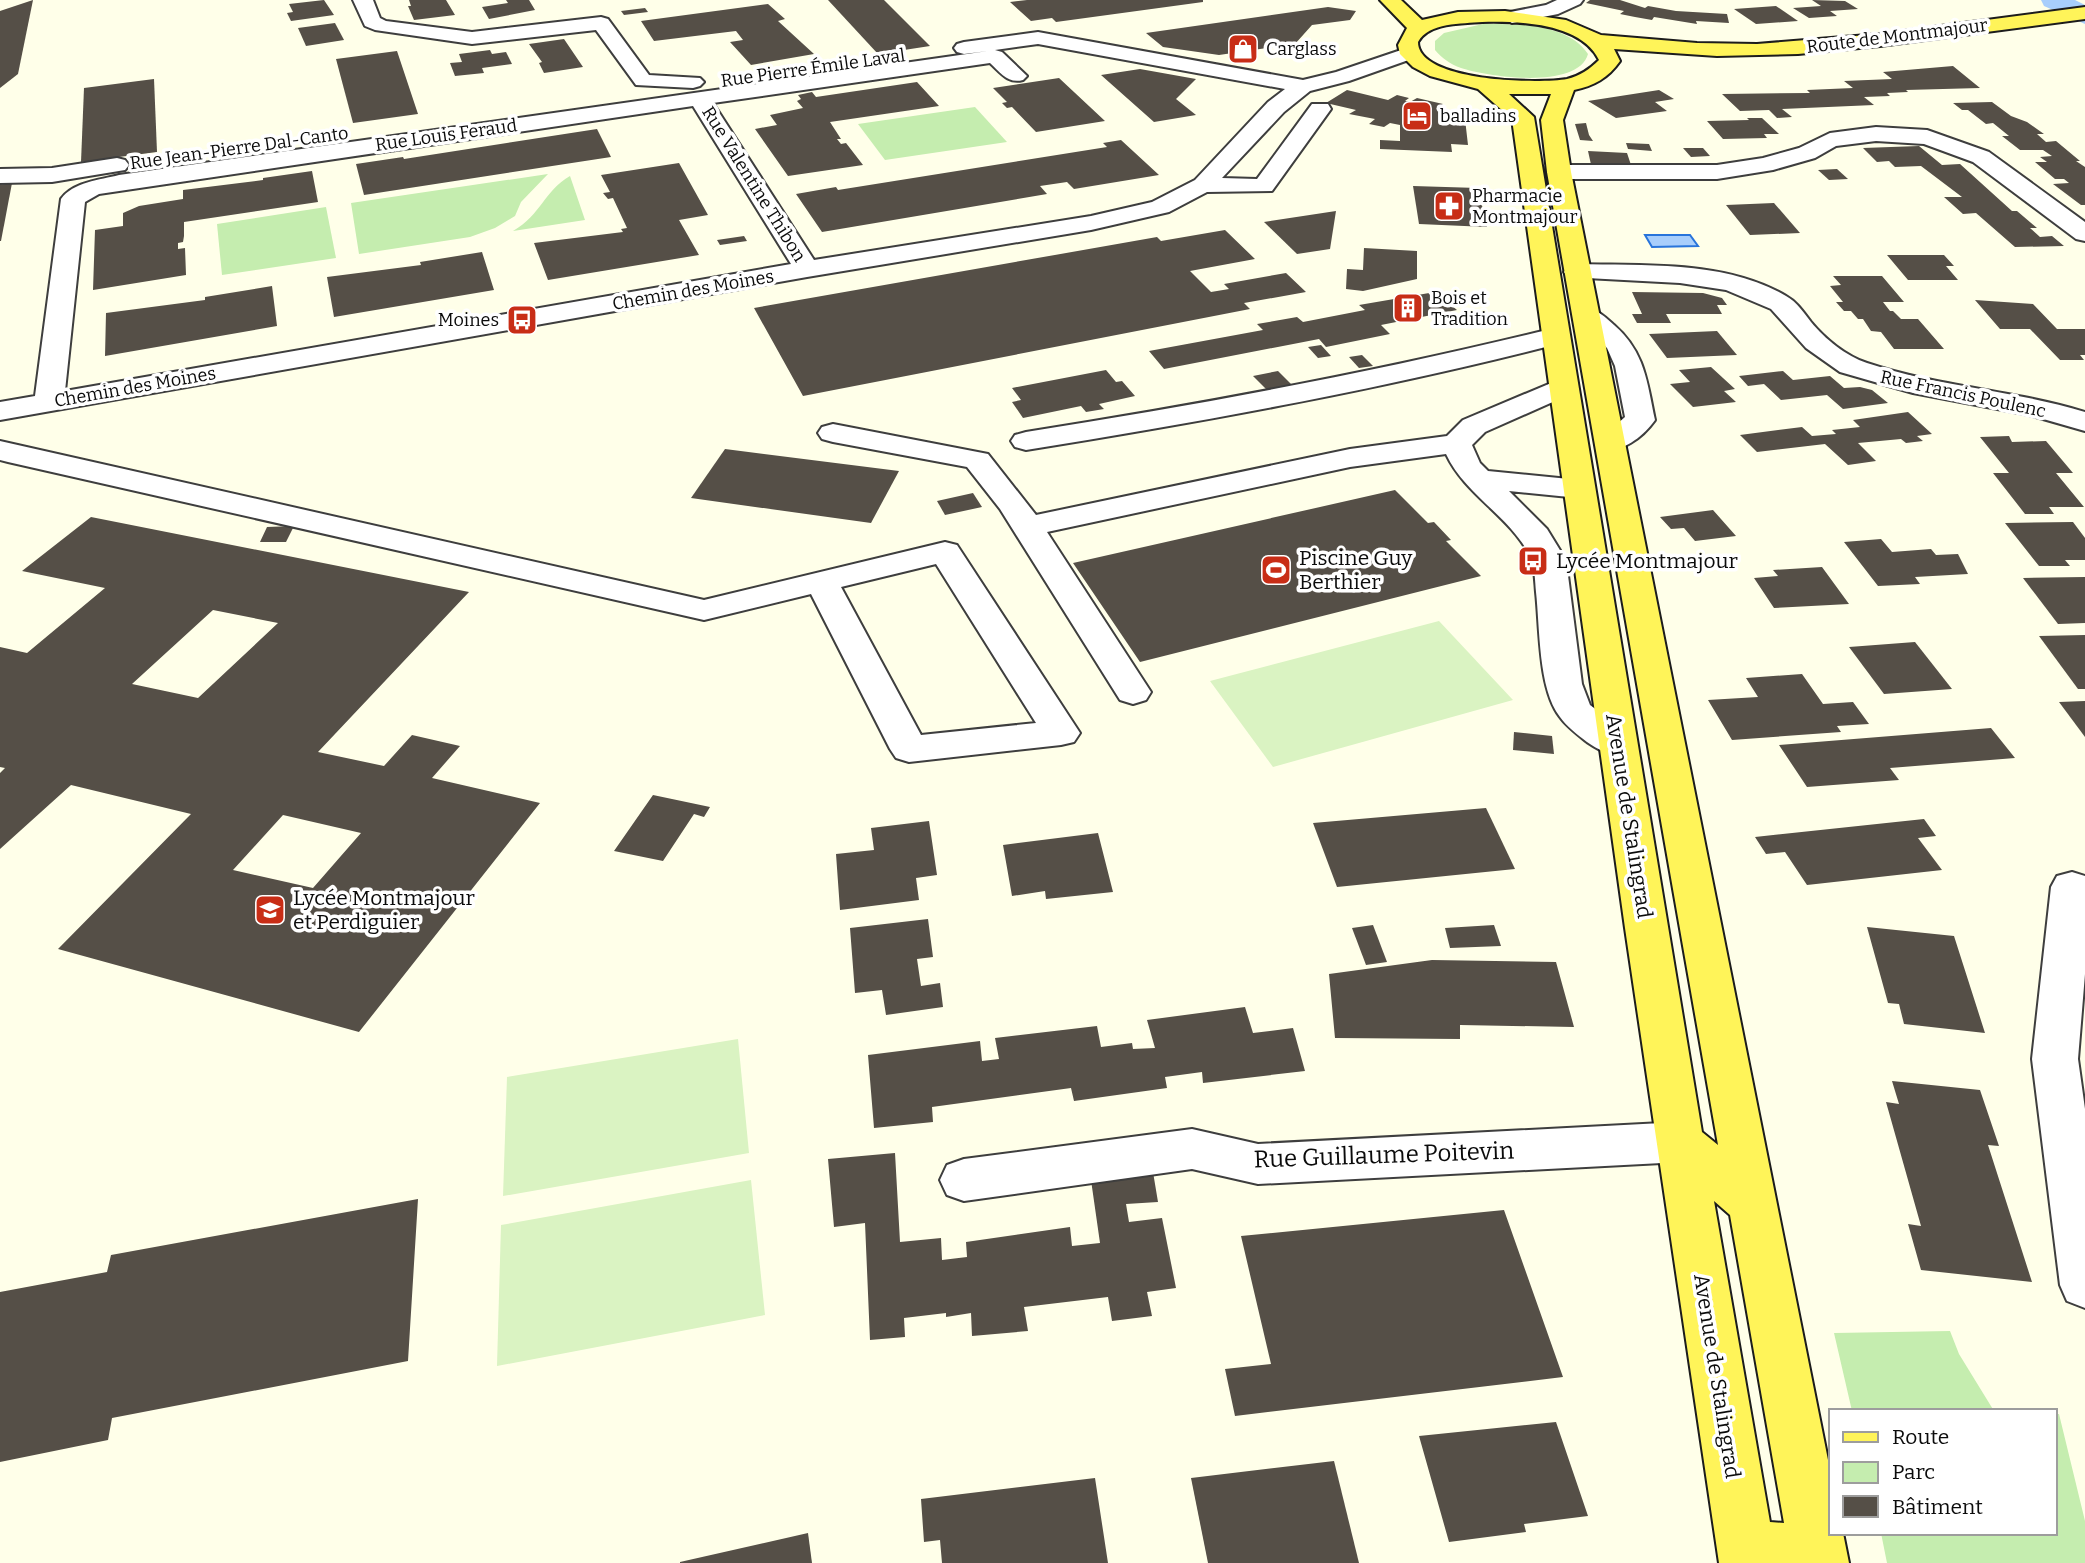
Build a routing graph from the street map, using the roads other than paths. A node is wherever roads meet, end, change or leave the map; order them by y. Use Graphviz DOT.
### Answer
graph roads {
  1 [pos="363,0"];
  2 [pos="1390,0"];
  3 [pos="1442,3"];
  4 [pos="1569,3"];
  5 [pos="2085,13"];
  6 [pos="1491,16"];
  7 [pos="1512,17"];
  8 [pos="1419,29"];
  9 [pos="1578,31"];
  10 [pos="1598,41"];
  11 [pos="1709,50"];
  12 [pos="1409,53"];
  13 [pos="1605,70"];
  14 [pos="1016,76"];
  15 [pos="1342,76"];
  16 [pos="1456,78"];
  17 [pos="676,82"];
  18 [pos="1486,85"];
  19 [pos="1565,85"];
  20 [pos="1303,86"];
  21 [pos="700,99"];
  22 [pos="1320,109"];
  23 [pos="1542,174"];
  24 [pos="0,176"];
  25 [pos="1203,185"];
  26 [pos="1551,232"];
  27 [pos="2085,234"];
  28 [pos="807,269"];
  29 [pos="1577,272"];
  30 [pos="1549,293"];
  31 [pos="1555,336"];
  32 [pos="1563,387"];
  33 [pos="49,402"];
  34 [pos="0,411"];
  35 [pos="2085,422"];
  36 [pos="833,433"];
  37 [pos="1609,438"];
  38 [pos="1026,441"];
  39 [pos="1456,444"];
  40 [pos="0,450"];
  41 [pos="1478,479"];
  42 [pos="1579,489"];
  43 [pos="1032,518"];
  44 [pos="1590,559"];
  45 [pos="822,582"];
  46 [pos="1648,643"];
  47 [pos="1133,692"];
  48 [pos="1617,738"];
  49 [pos="2072,887"];
  50 [pos="1735,1102"];
  51 [pos="1681,1142"];
  52 [pos="964,1180"];
  53 [pos="1754,1206"];
  54 [pos="2085,1285"];
  55 [pos="1746,1555"];
  56 [pos="1822,1561"];
  1 -- 17 [label="street, Rue Pierre Émile Laval"];
  2 -- 8 [label="main road"];
  3 -- 6 [label="main road"];
  4 -- 7 [label="street"];
  4 -- 9 [label="street"];
  5 -- 11 [label="main road, Route de Montmajour"];
  6 -- 7 [label="main road"];
  6 -- 8 [label="main road"];
  7 -- 9 [label="main road"];
  8 -- 12 [label="main road"];
  9 -- 10 [label="main road"];
  10 -- 11 [label="main road, Route de Montmajour"];
  10 -- 13 [label="main road"];
  11 -- 13 [label="main road, Route de Montmajour"];
  12 -- 15 [label="street, Chemin des Moines"];
  12 -- 16 [label="main road, Route de Montmajour"];
  13 -- 19 [label="main road, Route de Montmajour"];
  14 -- 21 [label="street, Rue Louis Feraud"];
  15 -- 16 [label="street, Chemin des Moines"];
  15 -- 20 [label="street, Chemin des Moines"];
  16 -- 18 [label="main road, Route de Montmajour"];
  17 -- 20 [label="street, Rue Pierre Émile Laval"];
  17 -- 24 [label="street, Rue Jean-Pierre Dal-Canto"];
  18 -- 19 [label="main road, Route de Montmajour"];
  18 -- 23 [label="main road, Avenue de Stalingrad"];
  19 -- 23 [label="main road, Avenue de Stalingrad"];
  20 -- 25 [label="street, Chemin des Moines"];
  21 -- 28 [label="street, Rue Valentine Thibon"];
  21 -- 33 [label="street, Rue Louis Feraud"];
  22 -- 25 [label="street"];
  23 -- 26 [label="main road, Avenue de Stalingrad"];
  23 -- 27 [label="street"];
  25 -- 28 [label="street, Chemin des Moines"];
  26 -- 29 [label="main road"];
  26 -- 30 [label="main road, Avenue de Stalingrad"];
  28 -- 33 [label="street, Chemin des Moines"];
  29 -- 30 [label="main road"];
  29 -- 35 [label="street, Rue Francis Poulenc"];
  29 -- 37 [label="main road"];
  30 -- 31 [label="main road, Avenue de Stalingrad"];
  31 -- 32 [label="main road, Avenue de Stalingrad"];
  31 -- 38 [label="street"];
  32 -- 39 [label="street"];
  32 -- 42 [label="main road, Avenue de Stalingrad"];
  33 -- 34 [label="street, Chemin des Moines"];
  36 -- 43 [label="street"];
  37 -- 42 [label="main road"];
  37 -- 46 [label="main road"];
  39 -- 41 [label="street"];
  39 -- 43 [label="street"];
  40 -- 45 [label="street"];
  41 -- 42 [label="street"];
  41 -- 48 [label="street"];
  42 -- 44 [label="main road, Avenue de Stalingrad"];
  43 -- 47 [label="street"];
  44 -- 46 [label="main road"];
  44 -- 48 [label="main road, Avenue de Stalingrad"];
  45 -- 45 [label="street"];
  46 -- 48 [label="main road"];
  46 -- 50 [label="main road"];
  48 -- 51 [label="main road, Avenue de Stalingrad"];
  49 -- 54 [label="street"];
  50 -- 51 [label="main road"];
  50 -- 53 [label="main road"];
  51 -- 52 [label="street, Rue Guillaume Poitevin"];
  51 -- 53 [label="main road"];
  51 -- 55 [label="main road, Avenue de Stalingrad"];
  53 -- 56 [label="main road"];
  55 -- 56 [label="main road"];
}
